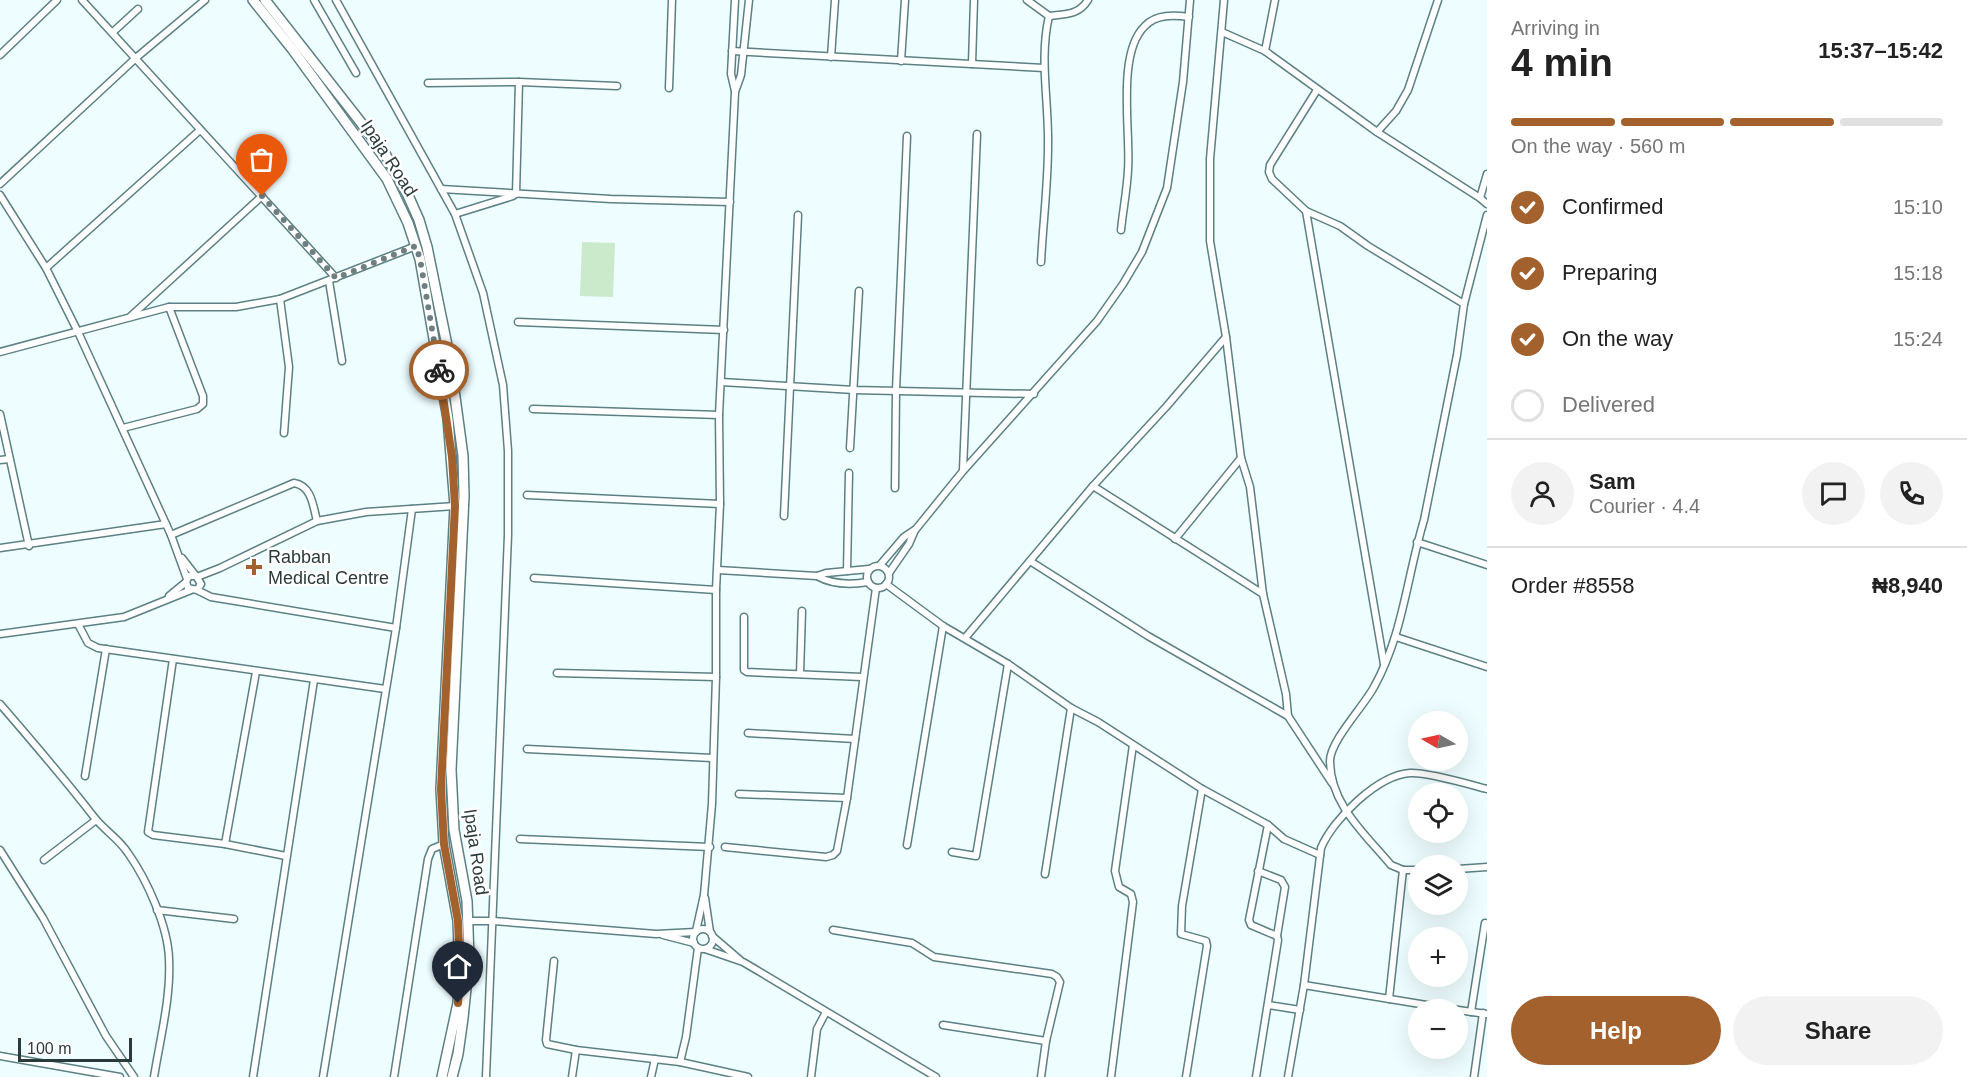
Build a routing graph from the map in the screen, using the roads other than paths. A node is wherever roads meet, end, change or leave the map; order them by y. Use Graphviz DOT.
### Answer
graph roads {
  1 [pos="57,0"];
  2 [pos="82,0"];
  3 [pos="205,0"];
  4 [pos="253,0"];
  5 [pos="265,0"];
  6 [pos="314,0"];
  7 [pos="336,0"];
  8 [pos="672,0"];
  9 [pos="735,0"];
  10 [pos="749,0"];
  11 [pos="836,0"];
  12 [pos="905,0"];
  13 [pos="974,0"];
  14 [pos="1028,0"];
  15 [pos="1088,0"];
  16 [pos="1190,0"];
  17 [pos="1224,0"];
  18 [pos="1275,0"];
  19 [pos="1438,0"];
  20 [pos="138,9"];
  21 [pos="1049,16"];
  22 [pos="1189,17"];
  23 [pos="279,26"];
  24 [pos="113,32"];
  25 [pos="1221,32"];
  26 [pos="732,51"];
  27 [pos="1265,51"];
  28 [pos="744,52"];
  29 [pos="0,55"];
  30 [pos="137,57"];
  31 [pos="831,57"];
  32 [pos="901,61"];
  33 [pos="972,64"];
  34 [pos="1044,68"];
  35 [pos="356,73"];
  36 [pos="519,82"];
  37 [pos="428,83"];
  38 [pos="617,86"];
  39 [pos="669,88"];
  40 [pos="1317,90"];
  41 [pos="735,92"];
  42 [pos="200,130"];
  43 [pos="1377,132"];
  44 [pos="977,134"];
  45 [pos="907,136"];
  46 [pos="1487,174"];
  47 [pos="0,183"];
  48 [pos="441,189"];
  49 [pos="0,195"];
  50 [pos="516,195"];
  51 [pos="262,196"];
  52 [pos="1480,198"];
  53 [pos="730,202"];
  54 [pos="1487,204"];
  55 [pos="1306,211"];
  56 [pos="454,214"];
  57 [pos="798,215"];
  58 [pos="1487,215"];
  59 [pos="1121,230"];
  60 [pos="416,246"];
  61 [pos="1041,262"];
  62 [pos="46,268"];
  63 [pos="333,280"];
  64 [pos="859,291"];
  65 [pos="280,299"];
  66 [pos="1464,304"];
  67 [pos="169,307"];
  68 [pos="128,318"];
  69 [pos="518,322"];
  70 [pos="724,330"];
  71 [pos="78,332"];
  72 [pos="1226,337"];
  73 [pos="0,352"];
  74 [pos="342,361"];
  75 [pos="721,382"];
  76 [pos="790,387"];
  77 [pos="854,390"];
  78 [pos="896,390"];
  79 [pos="966,392"];
  80 [pos="1034,394"];
  81 [pos="533,409"];
  82 [pos="0,414"];
  83 [pos="719,415"];
  84 [pos="459,418"];
  85 [pos="448,419"];
  86 [pos="123,428"];
  87 [pos="284,433"];
  88 [pos="850,448"];
  89 [pos="1241,458"];
  90 [pos="9,459"];
  91 [pos="0,460"];
  92 [pos="963,471"];
  93 [pos="849,473"];
  94 [pos="1093,486"];
  95 [pos="895,488"];
  96 [pos="527,495"];
  97 [pos="720,504"];
  98 [pos="455,506"];
  99 [pos="412,509"];
  100 [pos="784,516"];
  101 [pos="317,521"];
  102 [pos="166,524"];
  103 [pos="916,529"];
  104 [pos="171,535"];
  105 [pos="1175,539"];
  106 [pos="1417,542"];
  107 [pos="29,546"];
  108 [pos="0,548"];
  109 [pos="180,555"];
  110 [pos="1030,561"];
  111 [pos="880,565"];
  112 [pos="1487,565"];
  113 [pos="220,568"];
  114 [pos="869,569"];
  115 [pos="718,570"];
  116 [pos="847,571"];
  117 [pos="889,573"];
  118 [pos="197,576"];
  119 [pos="817,576"];
  120 [pos="534,578"];
  121 [pos="186,580"];
  122 [pos="868,582"];
  123 [pos="886,584"];
  124 [pos="196,588"];
  125 [pos="876,588"];
  126 [pos="716,591"];
  127 [pos="1263,594"];
  128 [pos="165,600"];
  129 [pos="802,611"];
  130 [pos="744,617"];
  131 [pos="78,624"];
  132 [pos="943,626"];
  133 [pos="396,628"];
  134 [pos="0,634"];
  135 [pos="965,638"];
  136 [pos="1396,638"];
  137 [pos="106,650"];
  138 [pos="174,659"];
  139 [pos="1008,664"];
  140 [pos="1384,665"];
  141 [pos="1487,667"];
  142 [pos="256,672"];
  143 [pos="557,673"];
  144 [pos="800,674"];
  145 [pos="862,676"];
  146 [pos="716,677"];
  147 [pos="314,680"];
  148 [pos="385,689"];
  149 [pos="0,704"];
  150 [pos="1071,708"];
  151 [pos="1288,716"];
  152 [pos="747,733"];
  153 [pos="855,739"];
  154 [pos="1133,745"];
  155 [pos="527,749"];
  156 [pos="712,758"];
  157 [pos="85,776"];
  158 [pos="1332,783"];
  159 [pos="1202,789"];
  160 [pos="1487,789"];
  161 [pos="739,794"];
  162 [pos="846,798"];
  163 [pos="1346,811"];
  164 [pos="96,820"];
  165 [pos="1268,825"];
  166 [pos="520,839"];
  167 [pos="225,844"];
  168 [pos="444,844"];
  169 [pos="906,844"];
  170 [pos="710,847"];
  171 [pos="725,847"];
  172 [pos="0,850"];
  173 [pos="952,852"];
  174 [pos="1320,855"];
  175 [pos="286,856"];
  176 [pos="44,860"];
  177 [pos="1487,867"];
  178 [pos="1468,868"];
  179 [pos="1403,870"];
  180 [pos="1408,870"];
  181 [pos="1258,871"];
  182 [pos="1045,874"];
  183 [pos="704,895"];
  184 [pos="157,910"];
  185 [pos="234,919"];
  186 [pos="468,921"];
  187 [pos="493,921"];
  188 [pos="1485,922"];
  189 [pos="833,930"];
  190 [pos="696,932"];
  191 [pos="656,934"];
  192 [pos="711,934"];
  193 [pos="1277,936"];
  194 [pos="699,947"];
  195 [pos="554,961"];
  196 [pos="743,962"];
  197 [pos="1304,985"];
  198 [pos="1389,999"];
  199 [pos="1408,1002"];
  200 [pos="1268,1005"];
  201 [pos="1300,1010"];
  202 [pos="826,1012"];
  203 [pos="1468,1012"];
  204 [pos="1471,1012"];
  205 [pos="1485,1013"];
  206 [pos="943,1025"];
  207 [pos="1047,1041"];
  208 [pos="576,1050"];
  209 [pos="0,1056"];
  210 [pos="655,1059"];
  211 [pos="680,1062"];
  212 [pos="933,1076"];
  213 [pos="120,1077"];
  214 [pos="134,1077"];
  215 [pos="154,1077"];
  216 [pos="253,1077"];
  217 [pos="323,1077"];
  218 [pos="394,1077"];
  219 [pos="442,1077"];
  220 [pos="452,1077"];
  221 [pos="486,1077"];
  222 [pos="572,1077"];
  223 [pos="651,1077"];
  224 [pos="748,1077"];
  225 [pos="811,1077"];
  226 [pos="1041,1077"];
  227 [pos="1111,1077"];
  228 [pos="1186,1077"];
  229 [pos="1256,1077"];
  230 [pos="1288,1077"];
  231 [pos="1474,1077"];
  1 -- 29 [label="street"];
  2 -- 24 [label="street"];
  3 -- 30 [label="street"];
  4 -- 23 [label="main road, Ipaja Road"];
  5 -- 23 [label="main road, Ipaja Road"];
  6 -- 35 [label="street"];
  7 -- 48 [label="street"];
  8 -- 39 [label="street"];
  9 -- 26 [label="street"];
  10 -- 28 [label="street"];
  11 -- 31 [label="street"];
  12 -- 32 [label="street"];
  13 -- 33 [label="street"];
  14 -- 21 [label="street"];
  15 -- 21 [label="street"];
  16 -- 22 [label="street"];
  17 -- 25 [label="street"];
  18 -- 27 [label="street"];
  19 -- 43 [label="street"];
  20 -- 24 [label="street"];
  21 -- 34 [label="street"];
  22 -- 59 [label="street"];
  22 -- 80 [label="street"];
  23 -- 60 [label="main road, Ipaja Road"];
  23 -- 84 [label="main road, Ipaja Road"];
  24 -- 30 [label="street"];
  25 -- 27 [label="street"];
  25 -- 72 [label="street"];
  26 -- 28 [label="street"];
  26 -- 41 [label="street"];
  27 -- 40 [label="street"];
  28 -- 31 [label="street"];
  28 -- 41 [label="street"];
  30 -- 42 [label="street"];
  30 -- 47 [label="street"];
  31 -- 32 [label="street"];
  32 -- 33 [label="street"];
  33 -- 34 [label="street"];
  34 -- 61 [label="street"];
  36 -- 37 [label="street"];
  36 -- 38 [label="street"];
  36 -- 50 [label="street"];
  40 -- 43 [label="street"];
  40 -- 55 [label="street"];
  41 -- 53 [label="street"];
  42 -- 51 [label="street"];
  42 -- 62 [label="street"];
  43 -- 52 [label="street"];
  44 -- 79 [label="street"];
  45 -- 78 [label="street"];
  46 -- 52 [label="street"];
  48 -- 50 [label="street"];
  48 -- 56 [label="street"];
  49 -- 62 [label="street"];
  50 -- 53 [label="street"];
  50 -- 56 [label="street"];
  51 -- 63 [label="street"];
  51 -- 68 [label="street"];
  52 -- 54 [label="street"];
  53 -- 70 [label="street"];
  55 -- 66 [label="street"];
  55 -- 140 [label="street"];
  56 -- 187 [label="street"];
  57 -- 76 [label="street"];
  58 -- 66 [label="street"];
  60 -- 63 [label="street"];
  60 -- 85 [label="main road, Ipaja Road"];
  62 -- 71 [label="street"];
  63 -- 65 [label="street"];
  63 -- 74 [label="street"];
  64 -- 77 [label="street"];
  65 -- 67 [label="street"];
  65 -- 87 [label="street"];
  66 -- 106 [label="street"];
  67 -- 68 [label="street"];
  67 -- 86 [label="street"];
  68 -- 71 [label="street"];
  69 -- 70 [label="street"];
  70 -- 75 [label="street"];
  71 -- 73 [label="street"];
  71 -- 86 [label="street"];
  72 -- 89 [label="street"];
  72 -- 94 [label="street"];
  75 -- 76 [label="street"];
  75 -- 83 [label="street"];
  76 -- 77 [label="street"];
  76 -- 100 [label="street"];
  77 -- 78 [label="street"];
  77 -- 88 [label="street"];
  78 -- 79 [label="street"];
  78 -- 95 [label="street"];
  79 -- 80 [label="street"];
  79 -- 92 [label="street"];
  80 -- 92 [label="street"];
  81 -- 83 [label="street"];
  82 -- 90 [label="street"];
  83 -- 97 [label="street"];
  84 -- 85 [label="main road"];
  84 -- 186 [label="main road, Ipaja Road"];
  85 -- 98 [label="main road, Ipaja Road"];
  86 -- 102 [label="street"];
  89 -- 105 [label="street"];
  89 -- 127 [label="street"];
  90 -- 91 [label="street"];
  90 -- 107 [label="street"];
  92 -- 103 [label="street"];
  93 -- 116 [label="street"];
  94 -- 105 [label="street"];
  94 -- 110 [label="street"];
  96 -- 97 [label="street"];
  97 -- 115 [label="street"];
  98 -- 99 [label="street"];
  98 -- 168 [label="main road, Ipaja Road"];
  99 -- 101 [label="street"];
  99 -- 133 [label="street"];
  101 -- 104 [label="street"];
  101 -- 113 [label="street"];
  102 -- 104 [label="street"];
  102 -- 107 [label="street"];
  103 -- 111 [label="street"];
  103 -- 117 [label="street"];
  104 -- 109 [label="street"];
  105 -- 127 [label="street"];
  106 -- 112 [label="street"];
  106 -- 136 [label="street"];
  107 -- 108 [label="street"];
  109 -- 118 [label="street"];
  109 -- 121 [label="street"];
  110 -- 135 [label="street"];
  110 -- 151 [label="street"];
  111 -- 114 [label="street"];
  111 -- 117 [label="street"];
  113 -- 118 [label="street"];
  113 -- 124 [label="street"];
  114 -- 116 [label="street"];
  114 -- 122 [label="street"];
  115 -- 119 [label="street"];
  115 -- 126 [label="street"];
  116 -- 119 [label="street"];
  117 -- 123 [label="street"];
  118 -- 121 [label="street"];
  118 -- 124 [label="street"];
  119 -- 122 [label="street"];
  120 -- 126 [label="street"];
  121 -- 124 [label="street"];
  121 -- 128 [label="street"];
  122 -- 125 [label="street"];
  123 -- 125 [label="street"];
  123 -- 132 [label="street"];
  124 -- 128 [label="street"];
  124 -- 133 [label="street"];
  125 -- 145 [label="street"];
  126 -- 146 [label="street"];
  127 -- 151 [label="street"];
  128 -- 131 [label="street"];
  129 -- 144 [label="street"];
  130 -- 144 [label="street"];
  131 -- 134 [label="street"];
  131 -- 137 [label="street"];
  132 -- 135 [label="street"];
  132 -- 169 [label="street"];
  133 -- 148 [label="street"];
  135 -- 139 [label="street"];
  136 -- 140 [label="street"];
  136 -- 141 [label="street"];
  137 -- 138 [label="street"];
  137 -- 157 [label="street"];
  138 -- 142 [label="street"];
  138 -- 167 [label="street"];
  139 -- 150 [label="street"];
  139 -- 173 [label="street"];
  140 -- 158 [label="street"];
  142 -- 147 [label="street"];
  142 -- 167 [label="street"];
  143 -- 146 [label="street"];
  144 -- 145 [label="street"];
  145 -- 153 [label="street"];
  146 -- 156 [label="street"];
  147 -- 148 [label="street"];
  147 -- 175 [label="street"];
  148 -- 217 [label="street"];
  149 -- 164 [label="street"];
  150 -- 154 [label="street"];
  150 -- 182 [label="street"];
  151 -- 158 [label="street"];
  152 -- 153 [label="street"];
  153 -- 162 [label="street"];
  154 -- 159 [label="street"];
  154 -- 227 [label="street"];
  155 -- 156 [label="street"];
  156 -- 170 [label="street"];
  158 -- 163 [label="street"];
  159 -- 165 [label="street"];
  159 -- 228 [label="street"];
  160 -- 163 [label="street"];
  161 -- 162 [label="street"];
  162 -- 171 [label="street"];
  163 -- 174 [label="street"];
  163 -- 179 [label="street"];
  164 -- 176 [label="street"];
  164 -- 184 [label="street"];
  165 -- 174 [label="street"];
  165 -- 181 [label="street"];
  166 -- 170 [label="street"];
  167 -- 175 [label="street"];
  168 -- 218 [label="street"];
  168 -- 219 [label="main road, Ipaja Road"];
  170 -- 183 [label="street"];
  172 -- 214 [label="street"];
  174 -- 197 [label="street"];
  175 -- 216 [label="street"];
  177 -- 178 [label="street"];
  179 -- 180 [label="street"];
  179 -- 198 [label="street"];
  181 -- 193 [label="street"];
  181 -- 193 [label="street"];
  183 -- 190 [label="street"];
  183 -- 192 [label="street"];
  184 -- 185 [label="street"];
  184 -- 215 [label="street"];
  186 -- 187 [label="street"];
  186 -- 220 [label="main road, Ipaja Road"];
  187 -- 191 [label="street"];
  187 -- 221 [label="street"];
  188 -- 204 [label="street"];
  189 -- 207 [label="street"];
  190 -- 191 [label="street"];
  190 -- 192 [label="street"];
  190 -- 194 [label="street"];
  191 -- 194 [label="street"];
  192 -- 194 [label="street"];
  192 -- 196 [label="street"];
  193 -- 200 [label="street"];
  194 -- 196 [label="street"];
  194 -- 211 [label="street"];
  195 -- 208 [label="street"];
  196 -- 202 [label="street"];
  197 -- 198 [label="street"];
  197 -- 201 [label="street"];
  198 -- 199 [label="street"];
  200 -- 201 [label="street"];
  200 -- 229 [label="street"];
  201 -- 230 [label="street"];
  202 -- 212 [label="street"];
  202 -- 225 [label="street"];
  203 -- 204 [label="street"];
  204 -- 205 [label="street"];
  205 -- 231 [label="street"];
  206 -- 207 [label="street"];
  207 -- 226 [label="street"];
  208 -- 210 [label="street"];
  208 -- 222 [label="street"];
  209 -- 213 [label="street"];
  210 -- 211 [label="street"];
  210 -- 223 [label="street"];
  211 -- 224 [label="street"];
}
